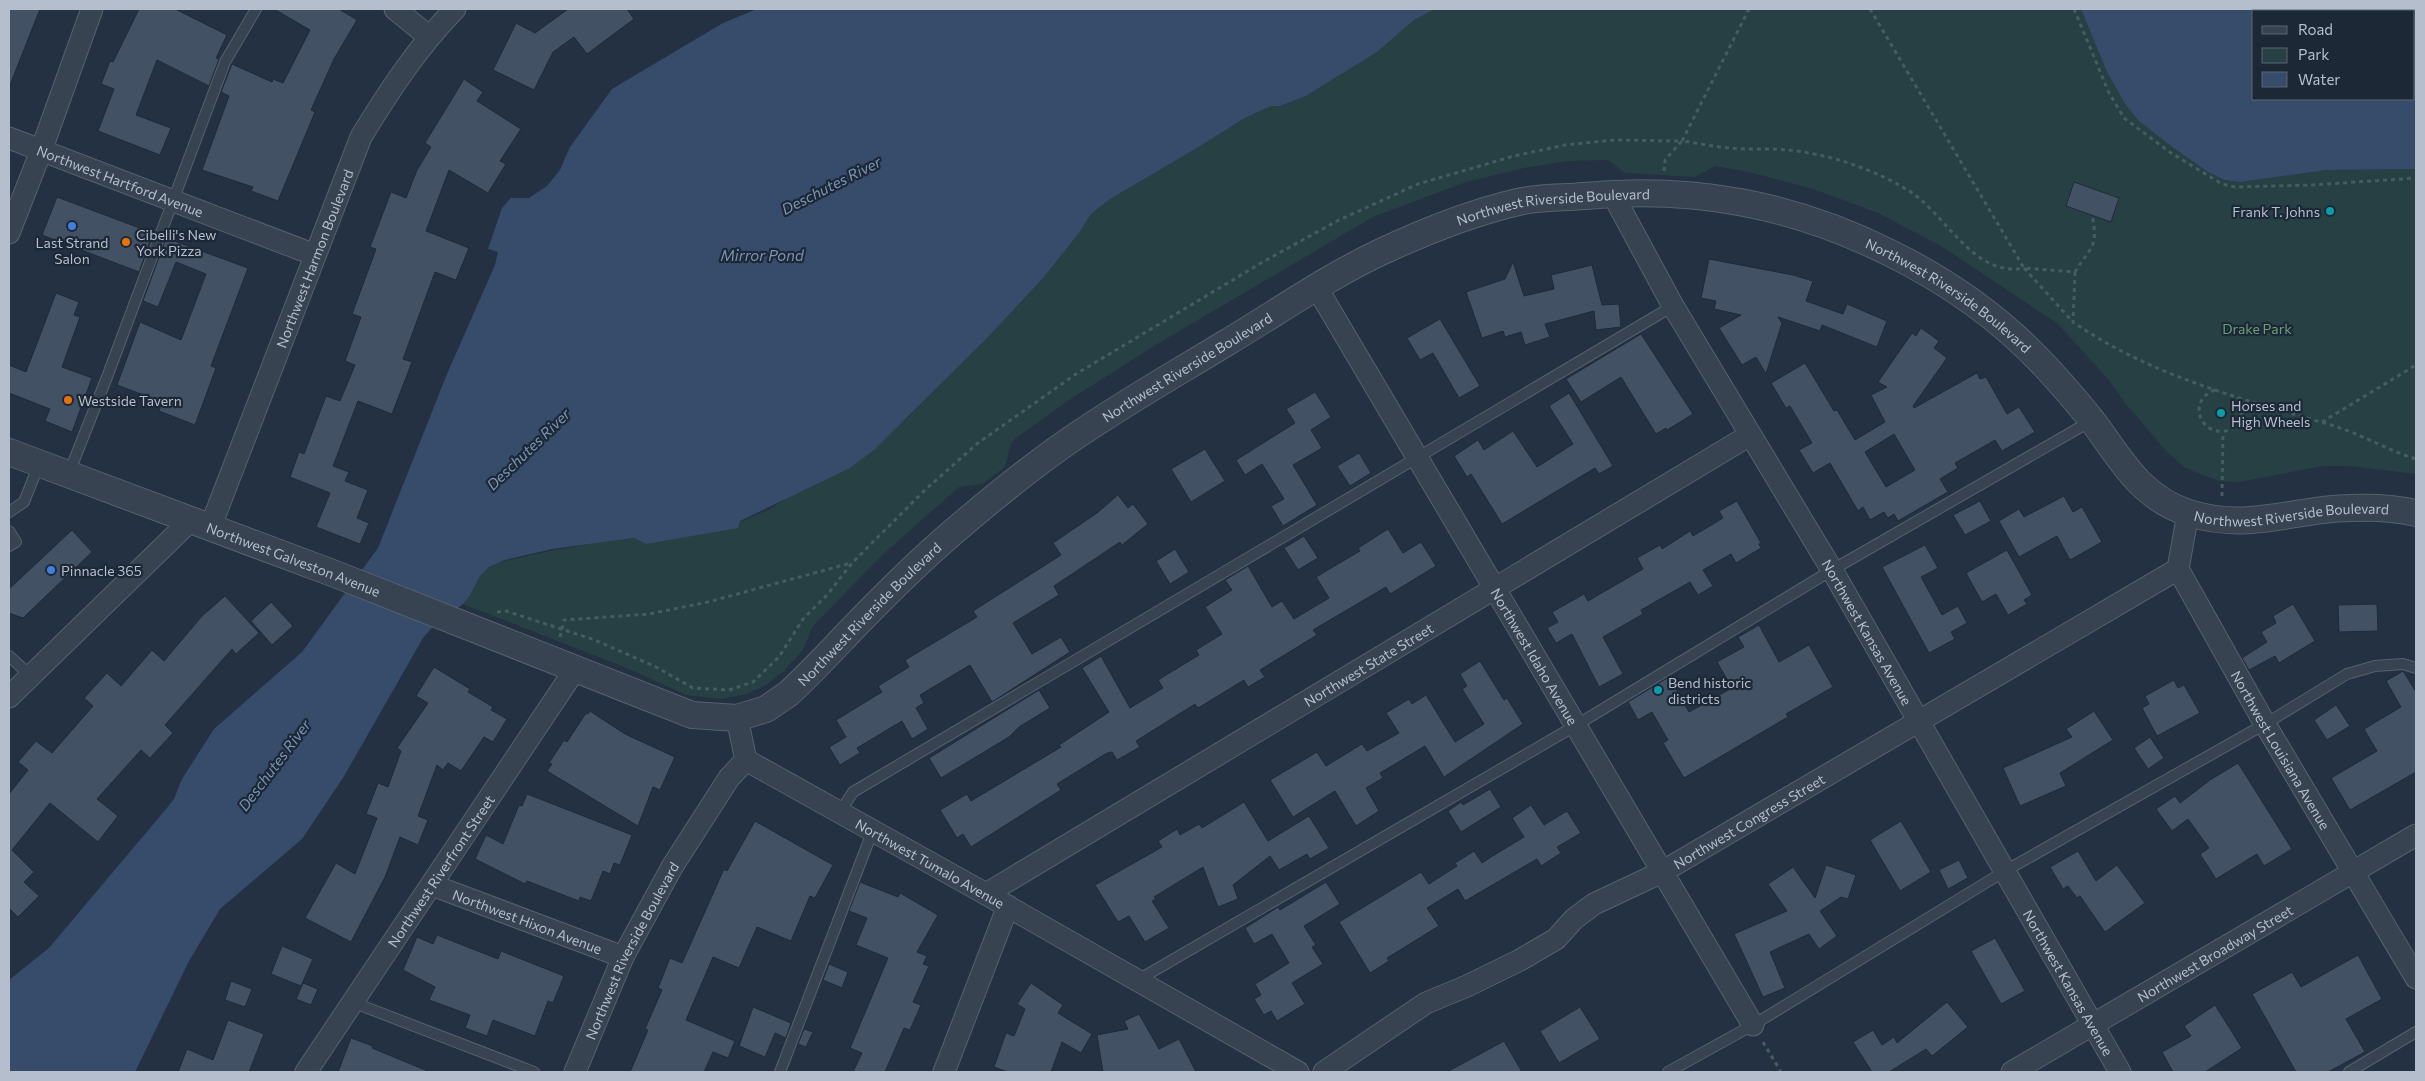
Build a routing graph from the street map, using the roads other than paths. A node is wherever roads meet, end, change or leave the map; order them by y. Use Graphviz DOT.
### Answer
graph roads {
  1 [pos="92,9"];
  2 [pos="256,9"];
  3 [pos="394,9"];
  4 [pos="455,9"];
  5 [pos="428,36"];
  6 [pos="9,138"];
  7 [pos="41,151"];
  8 [pos="1612,193"];
  9 [pos="172,201"];
  10 [pos="9,233"];
  11 [pos="315,255"];
  12 [pos="1317,288"];
  13 [pos="1673,306"];
  14 [pos="2092,421"];
  15 [pos="1750,435"];
  16 [pos="9,452"];
  17 [pos="1416,459"];
  18 [pos="39,464"];
  19 [pos="68,475"];
  20 [pos="9,512"];
  21 [pos="2188,513"];
  22 [pos="2416,513"];
  23 [pos="200,525"];
  24 [pos="9,531"];
  25 [pos="9,546"];
  26 [pos="2178,569"];
  27 [pos="1832,570"];
  28 [pos="1496,589"];
  29 [pos="9,656"];
  30 [pos="576,668"];
  31 [pos="2416,668"];
  32 [pos="32,676"];
  33 [pos="9,697"];
  34 [pos="738,718"];
  35 [pos="1919,720"];
  36 [pos="2265,724"];
  37 [pos="1575,726"];
  38 [pos="746,760"];
  39 [pos="840,812"];
  40 [pos="872,830"];
  41 [pos="2416,835"];
  42 [pos="2005,871"];
  43 [pos="1662,872"];
  44 [pos="2354,872"];
  45 [pos="432,884"];
  46 [pos="986,894"];
  47 [pos="1008,906"];
  48 [pos="623,957"];
  49 [pos="2416,978"];
  50 [pos="1138,980"];
  51 [pos="352,1002"];
  52 [pos="1752,1024"];
  53 [pos="2092,1027"];
  54 [pos="2416,1032"];
  55 [pos="306,1072"];
  56 [pos="534,1072"];
  57 [pos="575,1072"];
  58 [pos="780,1072"];
  59 [pos="944,1072"];
  60 [pos="1298,1072"];
  61 [pos="1324,1072"];
  62 [pos="1668,1072"];
  63 [pos="2012,1072"];
  64 [pos="2120,1072"];
  65 [pos="2349,1072"];
  1 -- 7 [label="street"];
  2 -- 9 [label="lane"];
  3 -- 5 [label="street"];
  4 -- 5 [label="street, Northwest Harmon Boulevard"];
  5 -- 11 [label="street, Northwest Harmon Boulevard"];
  6 -- 7 [label="street, Northwest Hartford Avenue"];
  7 -- 9 [label="street, Northwest Hartford Avenue"];
  7 -- 10 [label="street"];
  8 -- 12 [label="street, Northwest Riverside Boulevard"];
  8 -- 13 [label="street, Northwest Kansas Avenue"];
  8 -- 14 [label="street, Northwest Riverside Boulevard"];
  9 -- 11 [label="street, Northwest Hartford Avenue"];
  9 -- 19 [label="lane"];
  11 -- 23 [label="street, Northwest Harmon Boulevard"];
  12 -- 17 [label="street, Northwest Idaho Avenue"];
  12 -- 34 [label="street, Northwest Riverside Boulevard"];
  13 -- 15 [label="street, Northwest Kansas Avenue"];
  13 -- 17 [label="lane"];
  14 -- 21 [label="street, Northwest Riverside Boulevard"];
  14 -- 27 [label="lane"];
  15 -- 27 [label="street, Northwest Kansas Avenue"];
  15 -- 28 [label="street, Northwest State Street"];
  16 -- 18 [label="street, Northwest Galveston Avenue"];
  17 -- 28 [label="street, Northwest Idaho Avenue"];
  17 -- 39 [label="lane"];
  18 -- 19 [label="street, Northwest Galveston Avenue"];
  18 -- 20 [label="lane"];
  19 -- 23 [label="street, Northwest Galveston Avenue"];
  21 -- 22 [label="street, Northwest Riverside Boulevard"];
  21 -- 26 [label="street"];
  23 -- 30 [label="street, Northwest Galveston Avenue"];
  23 -- 32 [label="street, Northwest Harmon Boulevard"];
  24 -- 25 [label="lane"];
  26 -- 35 [label="street, Northwest Congress Street"];
  26 -- 36 [label="street, Northwest Louisiana Avenue"];
  27 -- 35 [label="street, Northwest Kansas Avenue"];
  27 -- 37 [label="lane"];
  28 -- 37 [label="street, Northwest Idaho Avenue"];
  28 -- 46 [label="street, Northwest State Street"];
  29 -- 32 [label="lane"];
  30 -- 34 [label="street"];
  30 -- 45 [label="street, Northwest Riverfront Street"];
  31 -- 36 [label="lane"];
  32 -- 33 [label="street, Northwest Harmon Boulevard"];
  34 -- 38 [label="street"];
  35 -- 42 [label="street, Northwest Kansas Avenue"];
  35 -- 43 [label="street, Northwest Congress Street"];
  36 -- 42 [label="lane"];
  36 -- 44 [label="street, Northwest Louisiana Avenue"];
  37 -- 43 [label="street, Northwest Idaho Avenue"];
  37 -- 50 [label="lane"];
  38 -- 39 [label="street, Northwest Tumalo Avenue"];
  38 -- 48 [label="street, Northwest Riverside Boulevard"];
  39 -- 40 [label="street, Northwest Tumalo Avenue"];
  40 -- 46 [label="street, Northwest Tumalo Avenue"];
  40 -- 58 [label="lane"];
  41 -- 44 [label="street, Northwest Broadway Street"];
  42 -- 52 [label="lane"];
  42 -- 53 [label="street, Northwest Kansas Avenue"];
  43 -- 52 [label="street, Northwest Idaho Avenue"];
  43 -- 61 [label="street, Northwest Congress Street"];
  44 -- 49 [label="street, Northwest Louisiana Avenue"];
  44 -- 53 [label="street, Northwest Broadway Street"];
  45 -- 48 [label="street, Northwest Hixon Avenue"];
  45 -- 51 [label="street, Northwest Riverfront Street"];
  46 -- 47 [label="street, Northwest Tumalo Avenue"];
  47 -- 50 [label="street, Northwest Tumalo Avenue"];
  47 -- 59 [label="street"];
  48 -- 57 [label="street, Northwest Riverside Boulevard"];
  50 -- 60 [label="street, Northwest Tumalo Avenue"];
  51 -- 55 [label="street, Northwest Riverfront Street"];
  51 -- 56 [label="lane"];
  52 -- 62 [label="lane"];
  53 -- 63 [label="street, Northwest Broadway Street"];
  53 -- 64 [label="street, Northwest Kansas Avenue"];
  54 -- 65 [label="lane"];
}
